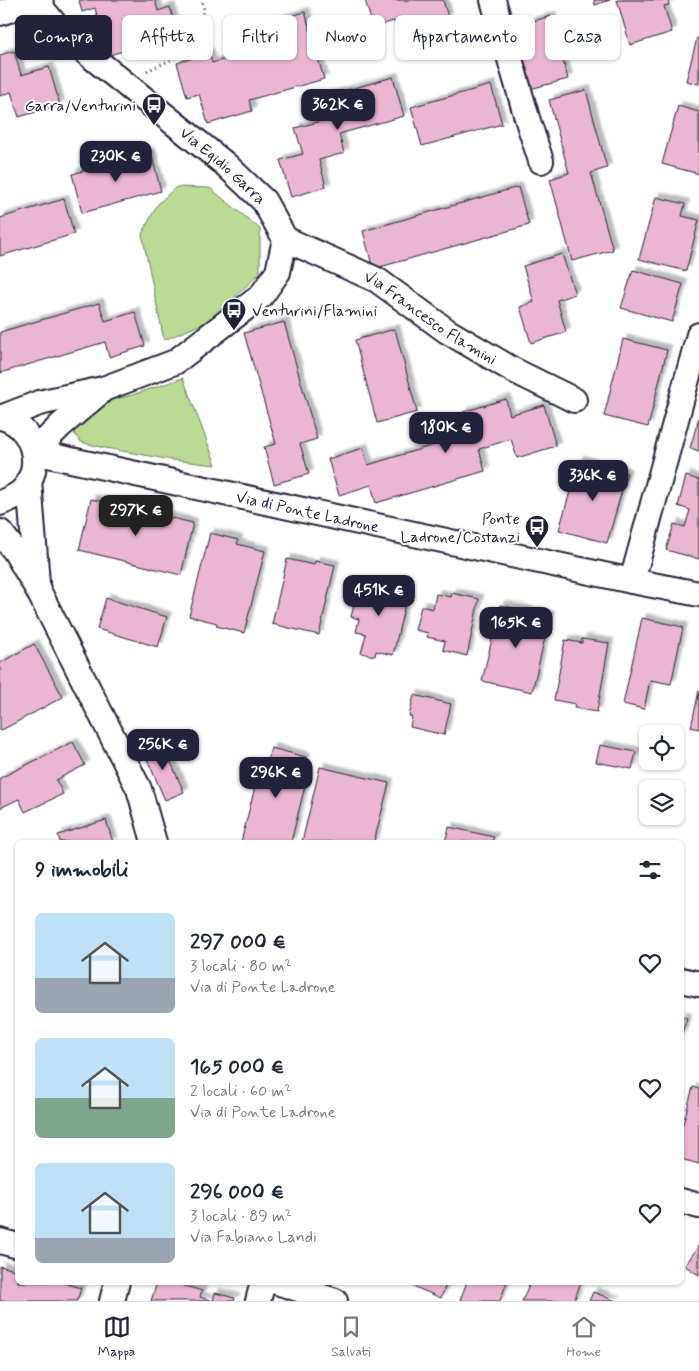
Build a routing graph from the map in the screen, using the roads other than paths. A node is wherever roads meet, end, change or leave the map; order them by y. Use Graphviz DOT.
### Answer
graph roads {
  1 [pos="38,0"];
  2 [pos="493,0"];
  3 [pos="0,12"];
  4 [pos="541,161"];
  5 [pos="285,240"];
  6 [pos="699,335"];
  7 [pos="695,365"];
  8 [pos="103,389"];
  9 [pos="574,400"];
  10 [pos="2,417"];
  11 [pos="34,452"];
  12 [pos="29,480"];
  13 [pos="0,503"];
  14 [pos="0,532"];
  15 [pos="632,581"];
  16 [pos="38,590"];
  17 [pos="699,594"];
  18 [pos="153,840"];
  19 [pos="684,981"];
  20 [pos="699,984"];
  21 [pos="684,1202"];
  22 [pos="699,1206"];
  23 [pos="0,1241"];
  24 [pos="15,1245"];
  25 [pos="116,1285"];
  26 [pos="262,1285"];
  27 [pos="286,1285"];
  28 [pos="112,1301"];
  29 [pos="258,1301"];
  30 [pos="335,1301"];
  1 -- 3 [label="street"];
  1 -- 5 [label="street, Via Egidio Garra"];
  2 -- 4 [label="street"];
  5 -- 8 [label="street"];
  5 -- 9 [label="street, Via Francesco Flamini"];
  6 -- 7 [label="street"];
  7 -- 15 [label="street"];
  8 -- 10 [label="street"];
  8 -- 11 [label="street"];
  10 -- 11 [label="street"];
  11 -- 12 [label="street"];
  11 -- 15 [label="street, Via di Ponte Ladrone"];
  12 -- 13 [label="street"];
  12 -- 16 [label="street"];
  14 -- 16 [label="street"];
  15 -- 17 [label="street, Via di Ponte Ladrone"];
  16 -- 18 [label="street"];
  19 -- 20 [label="street"];
  21 -- 22 [label="street"];
  23 -- 24 [label="street"];
  25 -- 28 [label="street"];
  26 -- 29 [label="street"];
  27 -- 30 [label="street"];
}
